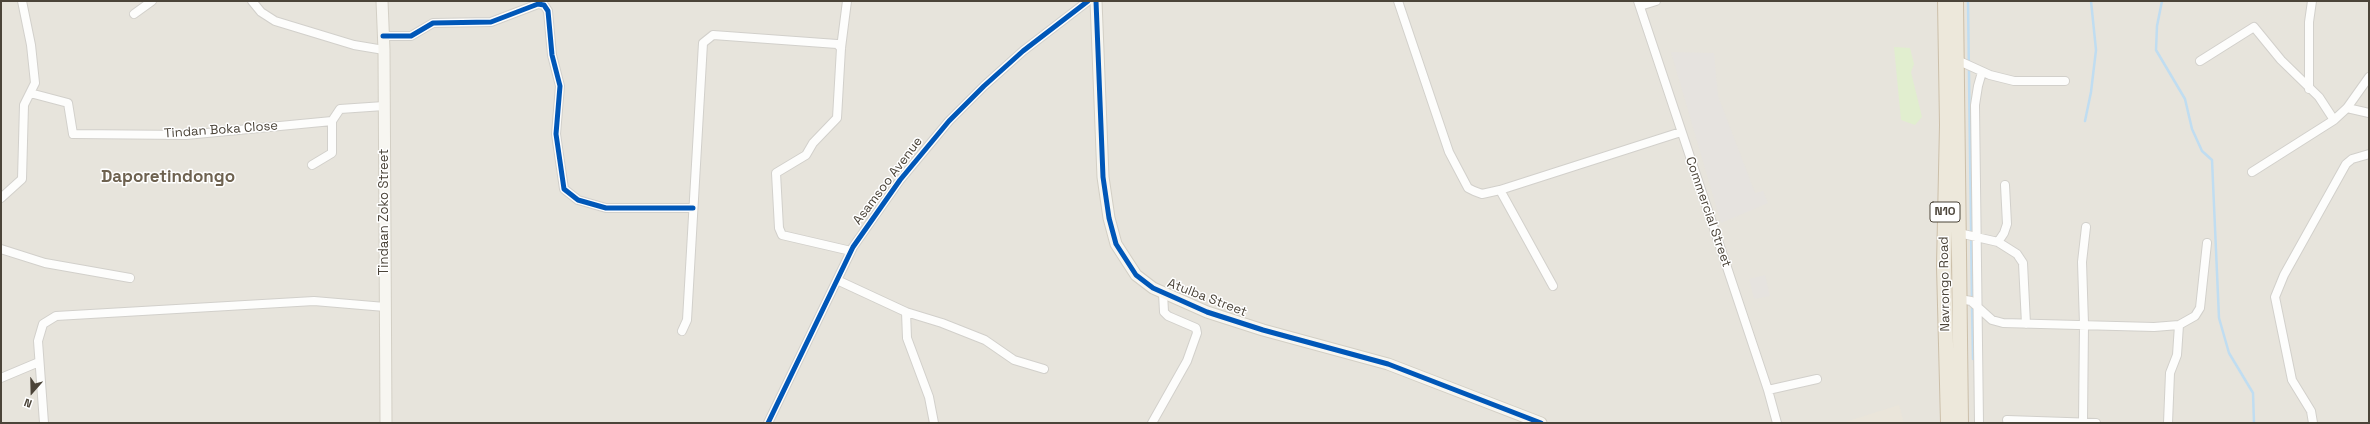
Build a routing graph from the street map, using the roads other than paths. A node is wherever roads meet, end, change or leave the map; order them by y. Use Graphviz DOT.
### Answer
graph roads {
  1 [pos="22,1"];
  2 [pos="152,1"];
  3 [pos="252,1"];
  4 [pos="382,1"];
  5 [pos="847,1"];
  6 [pos="1088,1"];
  7 [pos="1096,1"];
  8 [pos="1398,1"];
  9 [pos="1656,1"];
  10 [pos="1945,1"];
  11 [pos="1956,1"];
  12 [pos="2312,1"];
  13 [pos="1639,4"];
  14 [pos="134,14"];
  15 [pos="384,36"];
  16 [pos="841,48"];
  17 [pos="384,50"];
  18 [pos="1957,60"];
  19 [pos="2200,61"];
  20 [pos="1982,72"];
  21 [pos="2369,77"];
  22 [pos="2065,81"];
  23 [pos="2309,89"];
  24 [pos="30,93"];
  25 [pos="384,106"];
  26 [pos="2347,108"];
  27 [pos="2369,112"];
  28 [pos="2334,120"];
  29 [pos="332,121"];
  30 [pos="1681,132"];
  31 [pos="2369,154"];
  32 [pos="312,165"];
  33 [pos="2252,172"];
  34 [pos="2005,185"];
  35 [pos="1500,190"];
  36 [pos="1,198"];
  37 [pos="693,208"];
  38 [pos="2086,227"];
  39 [pos="1969,235"];
  40 [pos="1998,242"];
  41 [pos="2207,243"];
  42 [pos="1,249"];
  43 [pos="851,251"];
  44 [pos="130,278"];
  45 [pos="837,280"];
  46 [pos="1553,286"];
  47 [pos="1163,293"];
  48 [pos="1960,299"];
  49 [pos="1977,306"];
  50 [pos="385,307"];
  51 [pos="906,312"];
  52 [pos="2026,324"];
  53 [pos="2084,324"];
  54 [pos="2179,325"];
  55 [pos="682,331"];
  56 [pos="39,362"];
  57 [pos="1044,370"];
  58 [pos="1,378"];
  59 [pos="1818,379"];
  60 [pos="1768,390"];
  61 [pos="2008,420"];
  62 [pos="2083,422"];
  63 [pos="44,423"];
  64 [pos="386,423"];
  65 [pos="768,423"];
  66 [pos="934,423"];
  67 [pos="1152,423"];
  68 [pos="1541,423"];
  69 [pos="1777,423"];
  70 [pos="1948,423"];
  71 [pos="1961,423"];
  72 [pos="1979,423"];
  73 [pos="2096,423"];
  74 [pos="2168,423"];
  75 [pos="2313,423"];
  1 -- 24 [label="street"];
  2 -- 14 [label="street"];
  3 -- 17 [label="street"];
  4 -- 15 [label="street, Tindaan Zoko Street"];
  5 -- 16 [label="street"];
  6 -- 43 [label="street, Asamsoo Avenue"];
  7 -- 47 [label="street, Atulba Street"];
  8 -- 35 [label="street"];
  9 -- 13 [label="street"];
  10 -- 70 [label="highway, Navrongo Road / N10"];
  11 -- 18 [label="highway, Navrongo Road / N10"];
  12 -- 23 [label="street"];
  13 -- 30 [label="street, Commercial Street"];
  15 -- 17 [label="street, Tindaan Zoko Street"];
  15 -- 37 [label="street"];
  16 -- 37 [label="street"];
  16 -- 43 [label="street"];
  17 -- 25 [label="street, Tindaan Zoko Street"];
  18 -- 20 [label="street"];
  18 -- 39 [label="highway, Navrongo Road / N10"];
  19 -- 23 [label="street"];
  20 -- 22 [label="street"];
  20 -- 39 [label="street"];
  21 -- 26 [label="street"];
  23 -- 28 [label="street"];
  24 -- 29 [label="street, Tindan Boka Close"];
  24 -- 36 [label="street"];
  25 -- 29 [label="street"];
  25 -- 50 [label="street, Tindaan Zoko Street"];
  26 -- 27 [label="street"];
  26 -- 28 [label="street"];
  28 -- 33 [label="street"];
  29 -- 32 [label="street"];
  30 -- 35 [label="street"];
  30 -- 60 [label="street, Commercial Street"];
  31 -- 75 [label="street"];
  34 -- 40 [label="street"];
  35 -- 46 [label="street"];
  37 -- 55 [label="street"];
  38 -- 53 [label="street"];
  39 -- 40 [label="street"];
  39 -- 48 [label="highway, Navrongo Road / N10"];
  39 -- 49 [label="street"];
  40 -- 52 [label="street"];
  41 -- 54 [label="street"];
  42 -- 44 [label="street"];
  43 -- 45 [label="street, Asamsoo Avenue"];
  45 -- 51 [label="street"];
  45 -- 65 [label="street, Asamsoo Avenue"];
  47 -- 67 [label="street"];
  47 -- 68 [label="street, Atulba Street"];
  48 -- 49 [label="street"];
  48 -- 71 [label="highway, Navrongo Road / N10"];
  49 -- 52 [label="street"];
  49 -- 72 [label="street"];
  50 -- 56 [label="street"];
  50 -- 64 [label="street, Tindaan Zoko Street"];
  51 -- 57 [label="street"];
  51 -- 66 [label="street"];
  52 -- 53 [label="street"];
  53 -- 54 [label="street"];
  53 -- 62 [label="street"];
  54 -- 74 [label="street"];
  56 -- 58 [label="street"];
  56 -- 63 [label="street"];
  59 -- 60 [label="street"];
  60 -- 69 [label="street, Commercial Street"];
  61 -- 62 [label="street"];
  62 -- 73 [label="street"];
}
